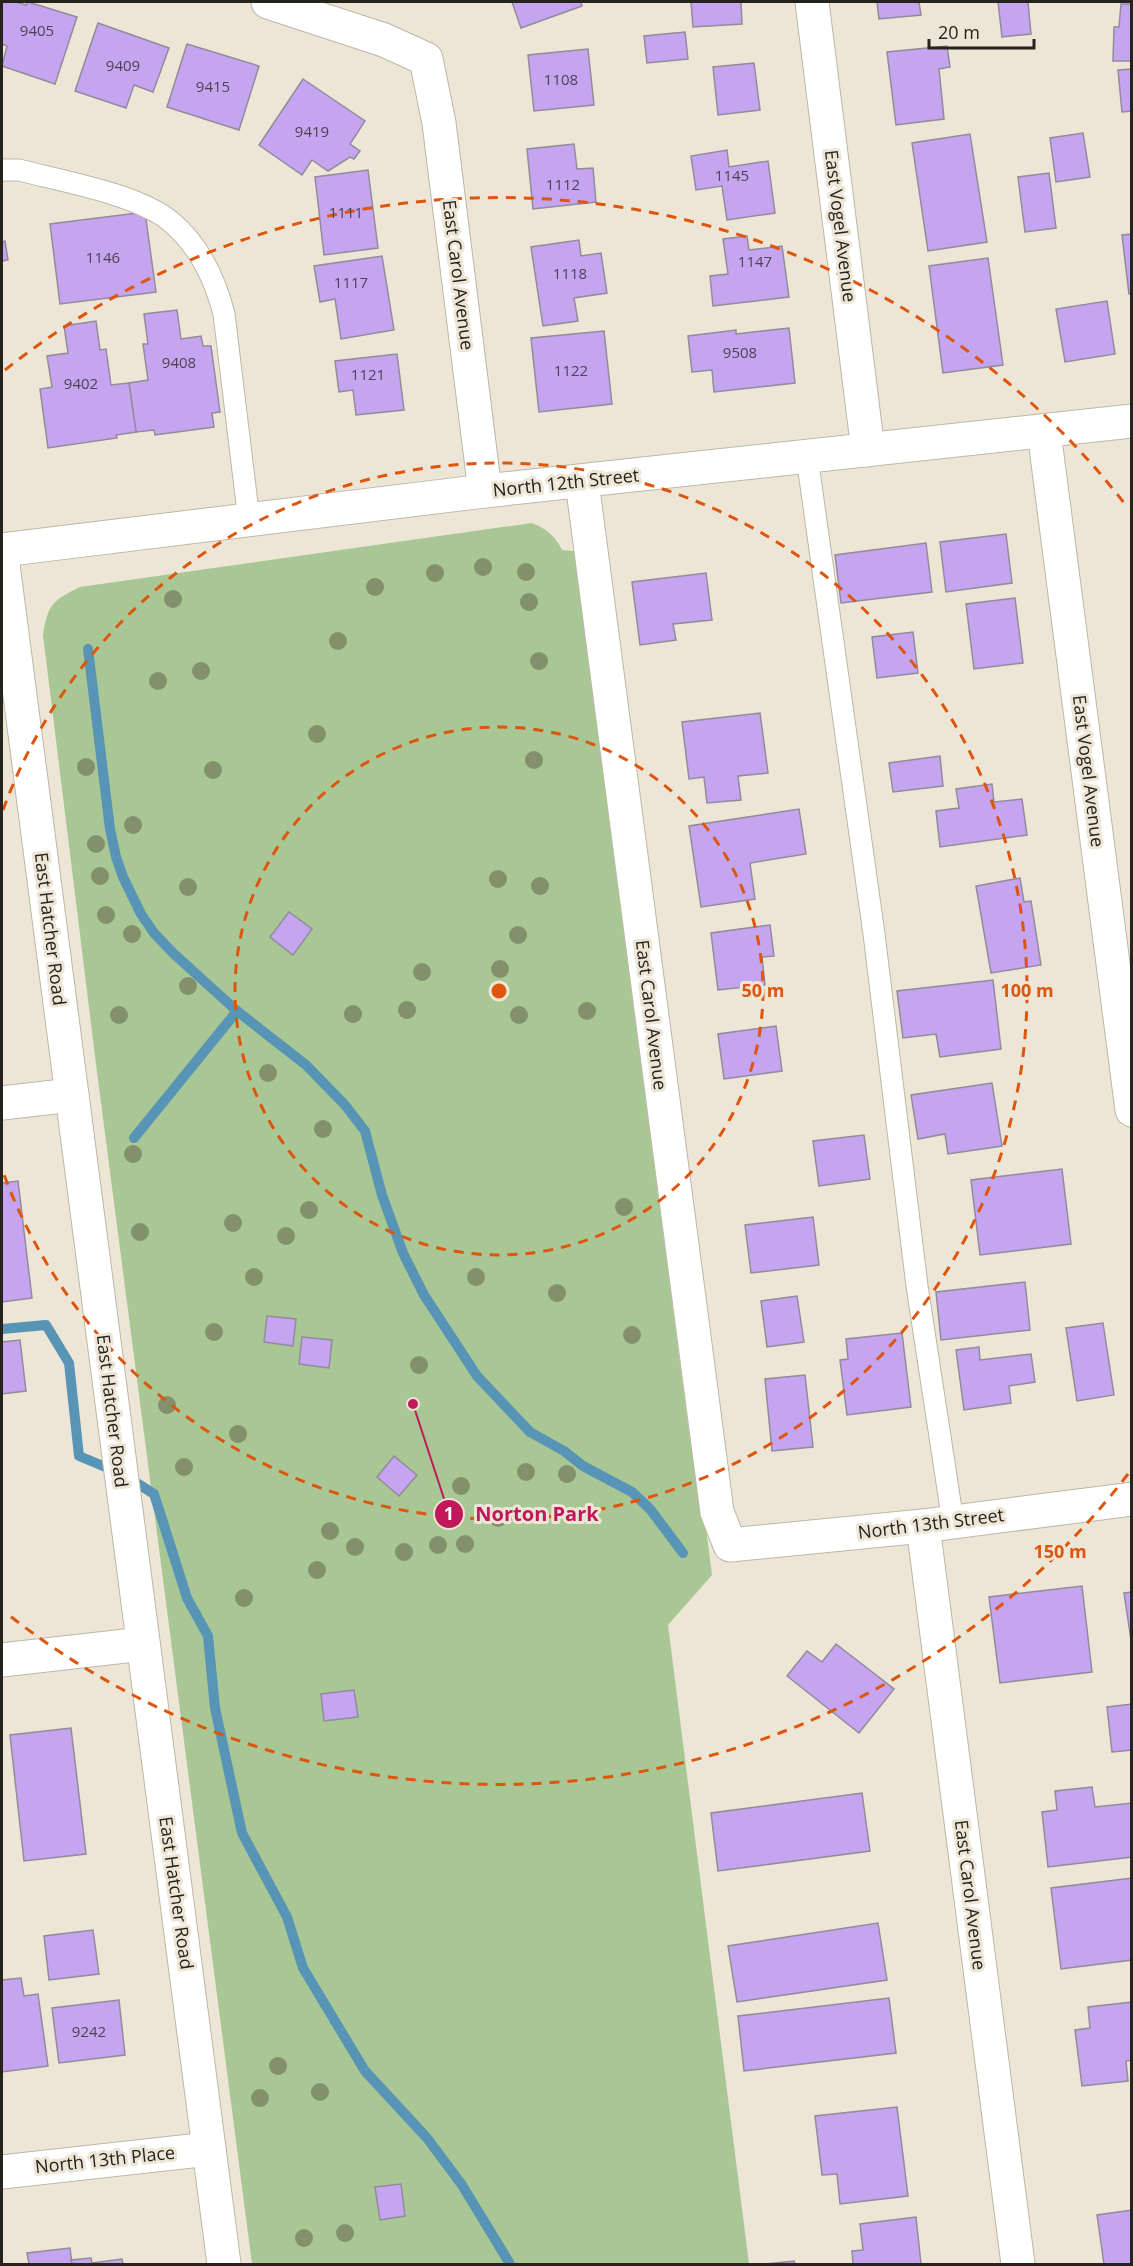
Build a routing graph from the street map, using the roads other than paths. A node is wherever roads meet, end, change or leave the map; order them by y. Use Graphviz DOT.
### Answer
graph roads {
  1 [pos="268,2"];
  2 [pos="812,2"];
  3 [pos="2,170"];
  4 [pos="1131,421"];
  5 [pos="1044,432"];
  6 [pos="868,450"];
  7 [pos="807,457"];
  8 [pos="582,482"];
  9 [pos="485,491"];
  10 [pos="249,520"];
  11 [pos="2,550"];
  12 [pos="2,557"];
  13 [pos="72,1095"];
  14 [pos="2,1103"];
  15 [pos="1131,1110"];
  16 [pos="1131,1499"];
  17 [pos="938,1524"];
  18 [pos="730,1545"];
  19 [pos="143,1644"];
  20 [pos="2,1659"];
  21 [pos="209,2149"];
  22 [pos="2,2172"];
  23 [pos="224,2265"];
  24 [pos="1018,2265"];
  1 -- 9 [label="street, East Carol Avenue"];
  2 -- 6 [label="street, East Vogel Avenue"];
  3 -- 10 [label="lane"];
  4 -- 5 [label="street, North 12th Street"];
  5 -- 6 [label="street, North 12th Street"];
  5 -- 15 [label="street, East Vogel Avenue"];
  6 -- 7 [label="street, North 12th Street"];
  7 -- 8 [label="street, North 12th Street"];
  7 -- 17 [label="lane"];
  8 -- 9 [label="street, North 12th Street"];
  8 -- 18 [label="street, East Carol Avenue"];
  9 -- 10 [label="street, North 12th Street"];
  10 -- 11 [label="street, North 12th Street"];
  12 -- 13 [label="street, East Hatcher Road"];
  13 -- 14 [label="street"];
  13 -- 19 [label="street, East Hatcher Road"];
  16 -- 17 [label="street, North 13th Street"];
  17 -- 18 [label="street, North 13th Street"];
  17 -- 24 [label="street, East Carol Avenue"];
  19 -- 20 [label="street"];
  19 -- 21 [label="street, East Hatcher Road"];
  21 -- 22 [label="street, North 13th Place"];
  21 -- 23 [label="street, East Hatcher Road"];
}
